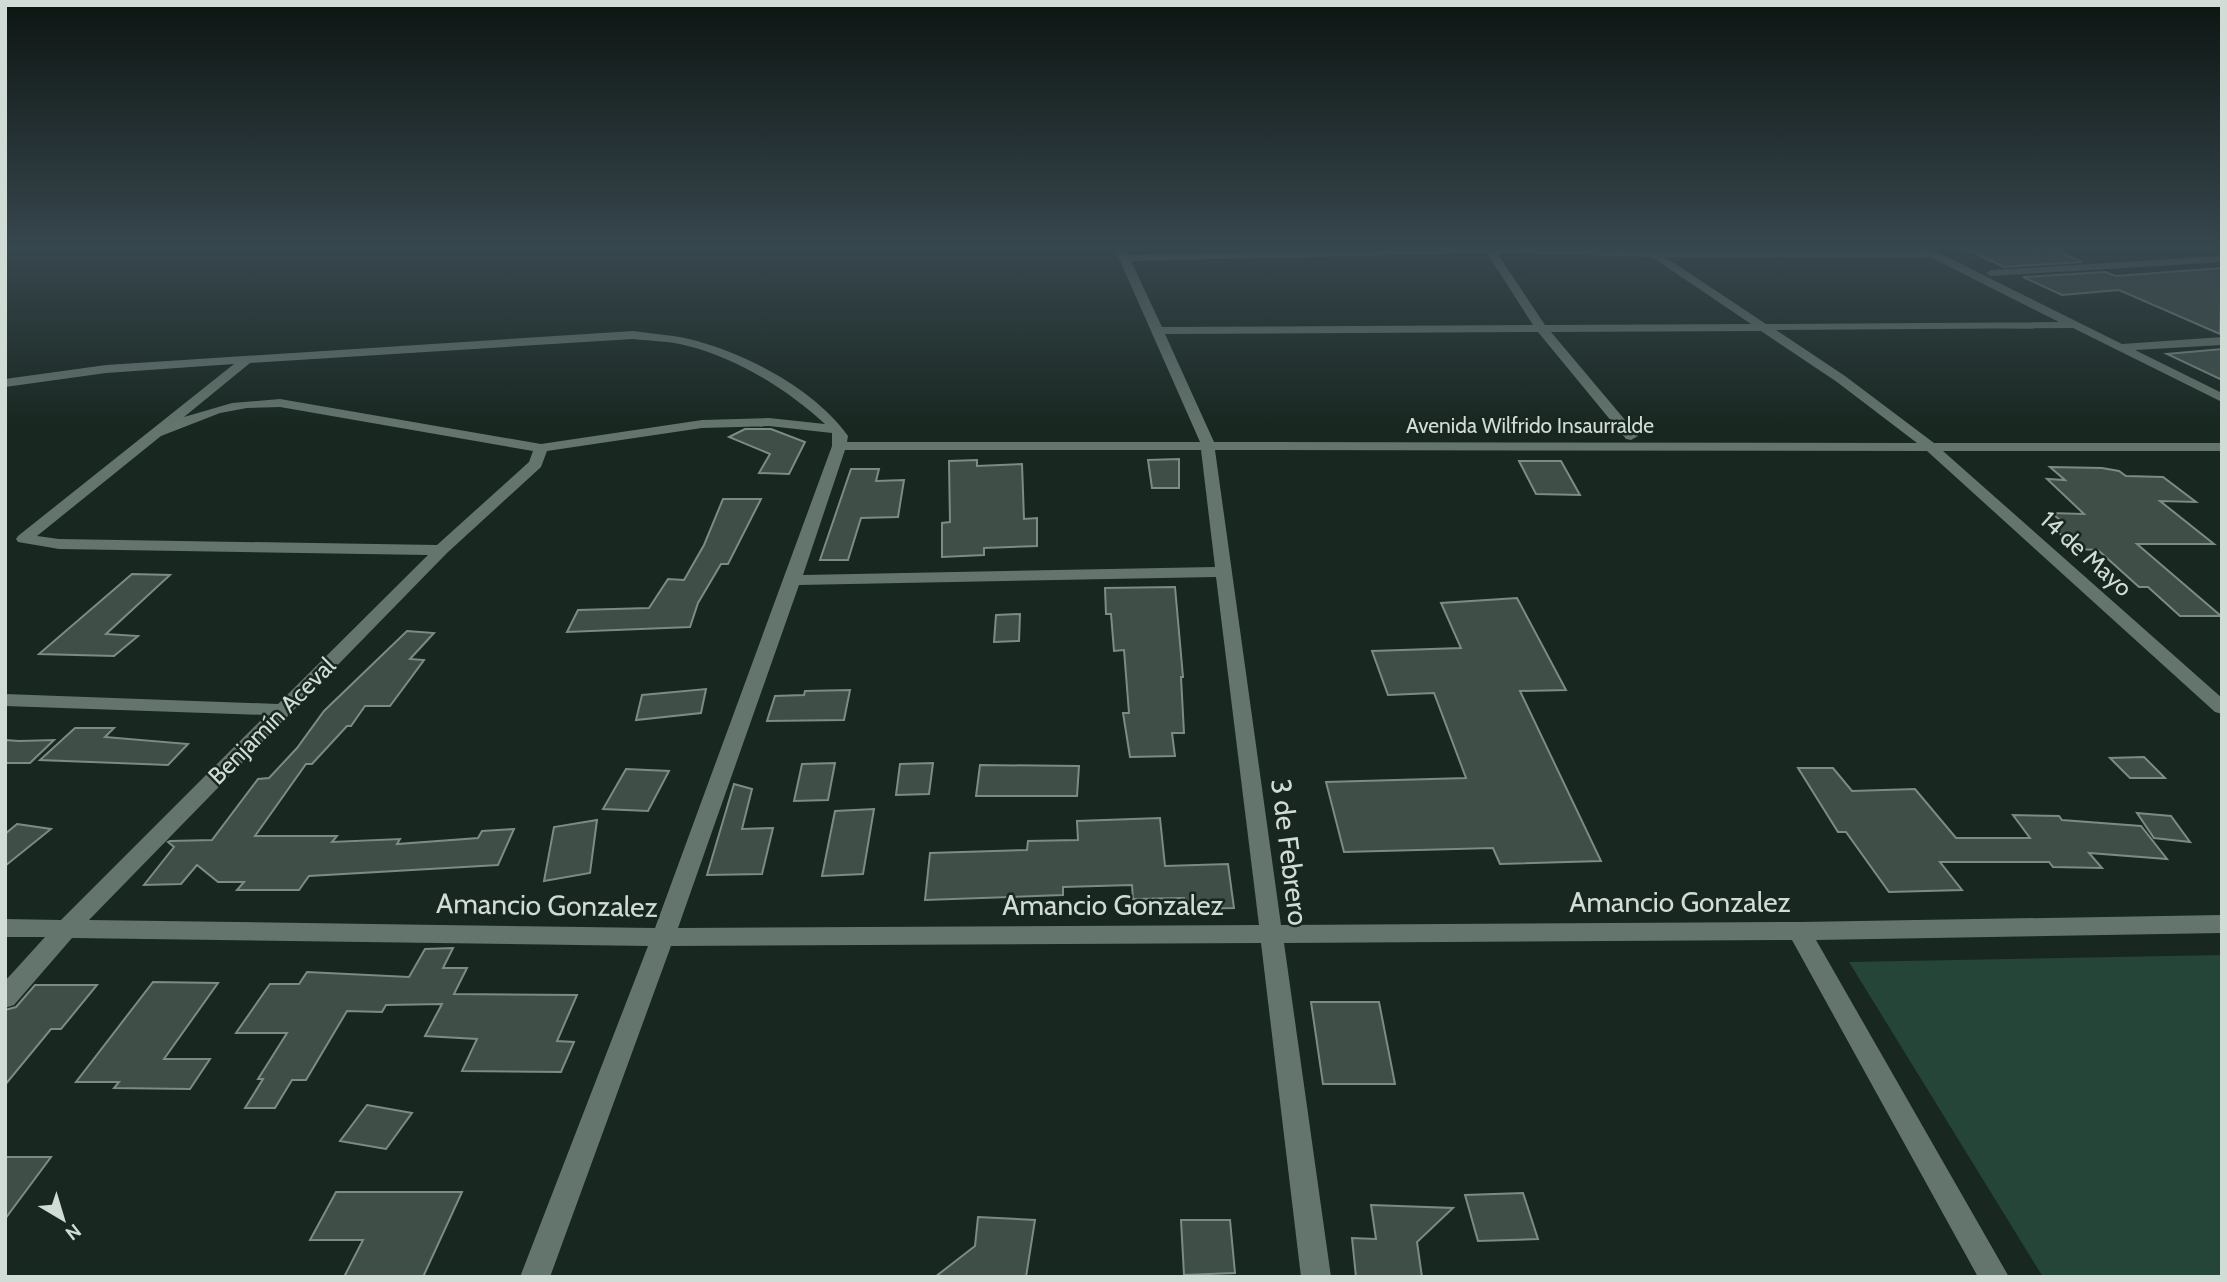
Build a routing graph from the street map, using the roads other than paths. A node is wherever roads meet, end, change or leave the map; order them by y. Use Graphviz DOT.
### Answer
graph roads {
  1 [pos="1147,307"];
  2 [pos="1527,307"];
  3 [pos="1732,307"];
  4 [pos="2041,307"];
  5 [pos="2060,307"];
  6 [pos="2075,325"];
  7 [pos="1762,327"];
  8 [pos="1542,329"];
  9 [pos="1158,331"];
  10 [pos="2222,341"];
  11 [pos="2119,347"];
  12 [pos="2141,347"];
  13 [pos="249,359"];
  14 [pos="5,383"];
  15 [pos="2222,387"];
  16 [pos="2222,398"];
  17 [pos="156,433"];
  18 [pos="1632,436"];
  19 [pos="2222,436"];
  20 [pos="839,438"];
  21 [pos="1207,441"];
  22 [pos="1923,441"];
  23 [pos="2222,447"];
  24 [pos="541,449"];
  25 [pos="441,550"];
  26 [pos="1224,572"];
  27 [pos="793,580"];
  28 [pos="5,700"];
  29 [pos="2222,708"];
  30 [pos="283,710"];
  31 [pos="2222,924"];
  32 [pos="5,928"];
  33 [pos="65,930"];
  34 [pos="1799,931"];
  35 [pos="1271,934"];
  36 [pos="663,937"];
  37 [pos="5,998"];
  38 [pos="535,1277"];
  39 [pos="1316,1277"];
  40 [pos="1994,1277"];
  1 -- 9 [label="street, 3 de Febrero"];
  2 -- 8 [label="street"];
  3 -- 7 [label="street, 14 de Mayo"];
  4 -- 6 [label="street"];
  5 -- 12 [label="street"];
  6 -- 7 [label="street"];
  6 -- 11 [label="street"];
  7 -- 8 [label="street"];
  7 -- 22 [label="street, 14 de Mayo"];
  8 -- 9 [label="street"];
  8 -- 18 [label="street"];
  9 -- 21 [label="street, 3 de Febrero"];
  10 -- 12 [label="street"];
  11 -- 12 [label="street"];
  11 -- 16 [label="street"];
  12 -- 15 [label="street"];
  13 -- 14 [label="street"];
  13 -- 17 [label="street"];
  13 -- 20 [label="street"];
  17 -- 24 [label="street, Avenida Wilfrido Insaurralde"];
  17 -- 25 [label="street"];
  18 -- 21 [label="street, Avenida Wilfrido Insaurralde"];
  18 -- 22 [label="street, Avenida Wilfrido Insaurralde"];
  19 -- 22 [label="street, Avenida Wilfrido Insaurralde"];
  20 -- 21 [label="street, Avenida Wilfrido Insaurralde"];
  20 -- 24 [label="street, Avenida Wilfrido Insaurralde"];
  20 -- 27 [label="street"];
  21 -- 22 [label="street, Avenida Wilfrido Insaurralde"];
  21 -- 26 [label="street, 3 de Febrero"];
  22 -- 23 [label="street, Avenida Wilfrido Insaurralde"];
  22 -- 29 [label="street, 14 de Mayo"];
  24 -- 25 [label="street, Benjamín Aceval"];
  25 -- 30 [label="street, Benjamín Aceval"];
  26 -- 27 [label="street"];
  26 -- 35 [label="street, 3 de Febrero"];
  27 -- 36 [label="street"];
  28 -- 30 [label="street"];
  30 -- 33 [label="street, Benjamín Aceval"];
  31 -- 34 [label="street, Amancio Gonzalez"];
  32 -- 33 [label="street, Amancio Gonzalez"];
  33 -- 36 [label="street, Amancio Gonzalez"];
  33 -- 37 [label="street, Benjamín Aceval"];
  34 -- 35 [label="street, Amancio Gonzalez"];
  34 -- 40 [label="street"];
  35 -- 36 [label="street, Amancio Gonzalez"];
  35 -- 39 [label="street, 3 de Febrero"];
  36 -- 38 [label="street"];
}
